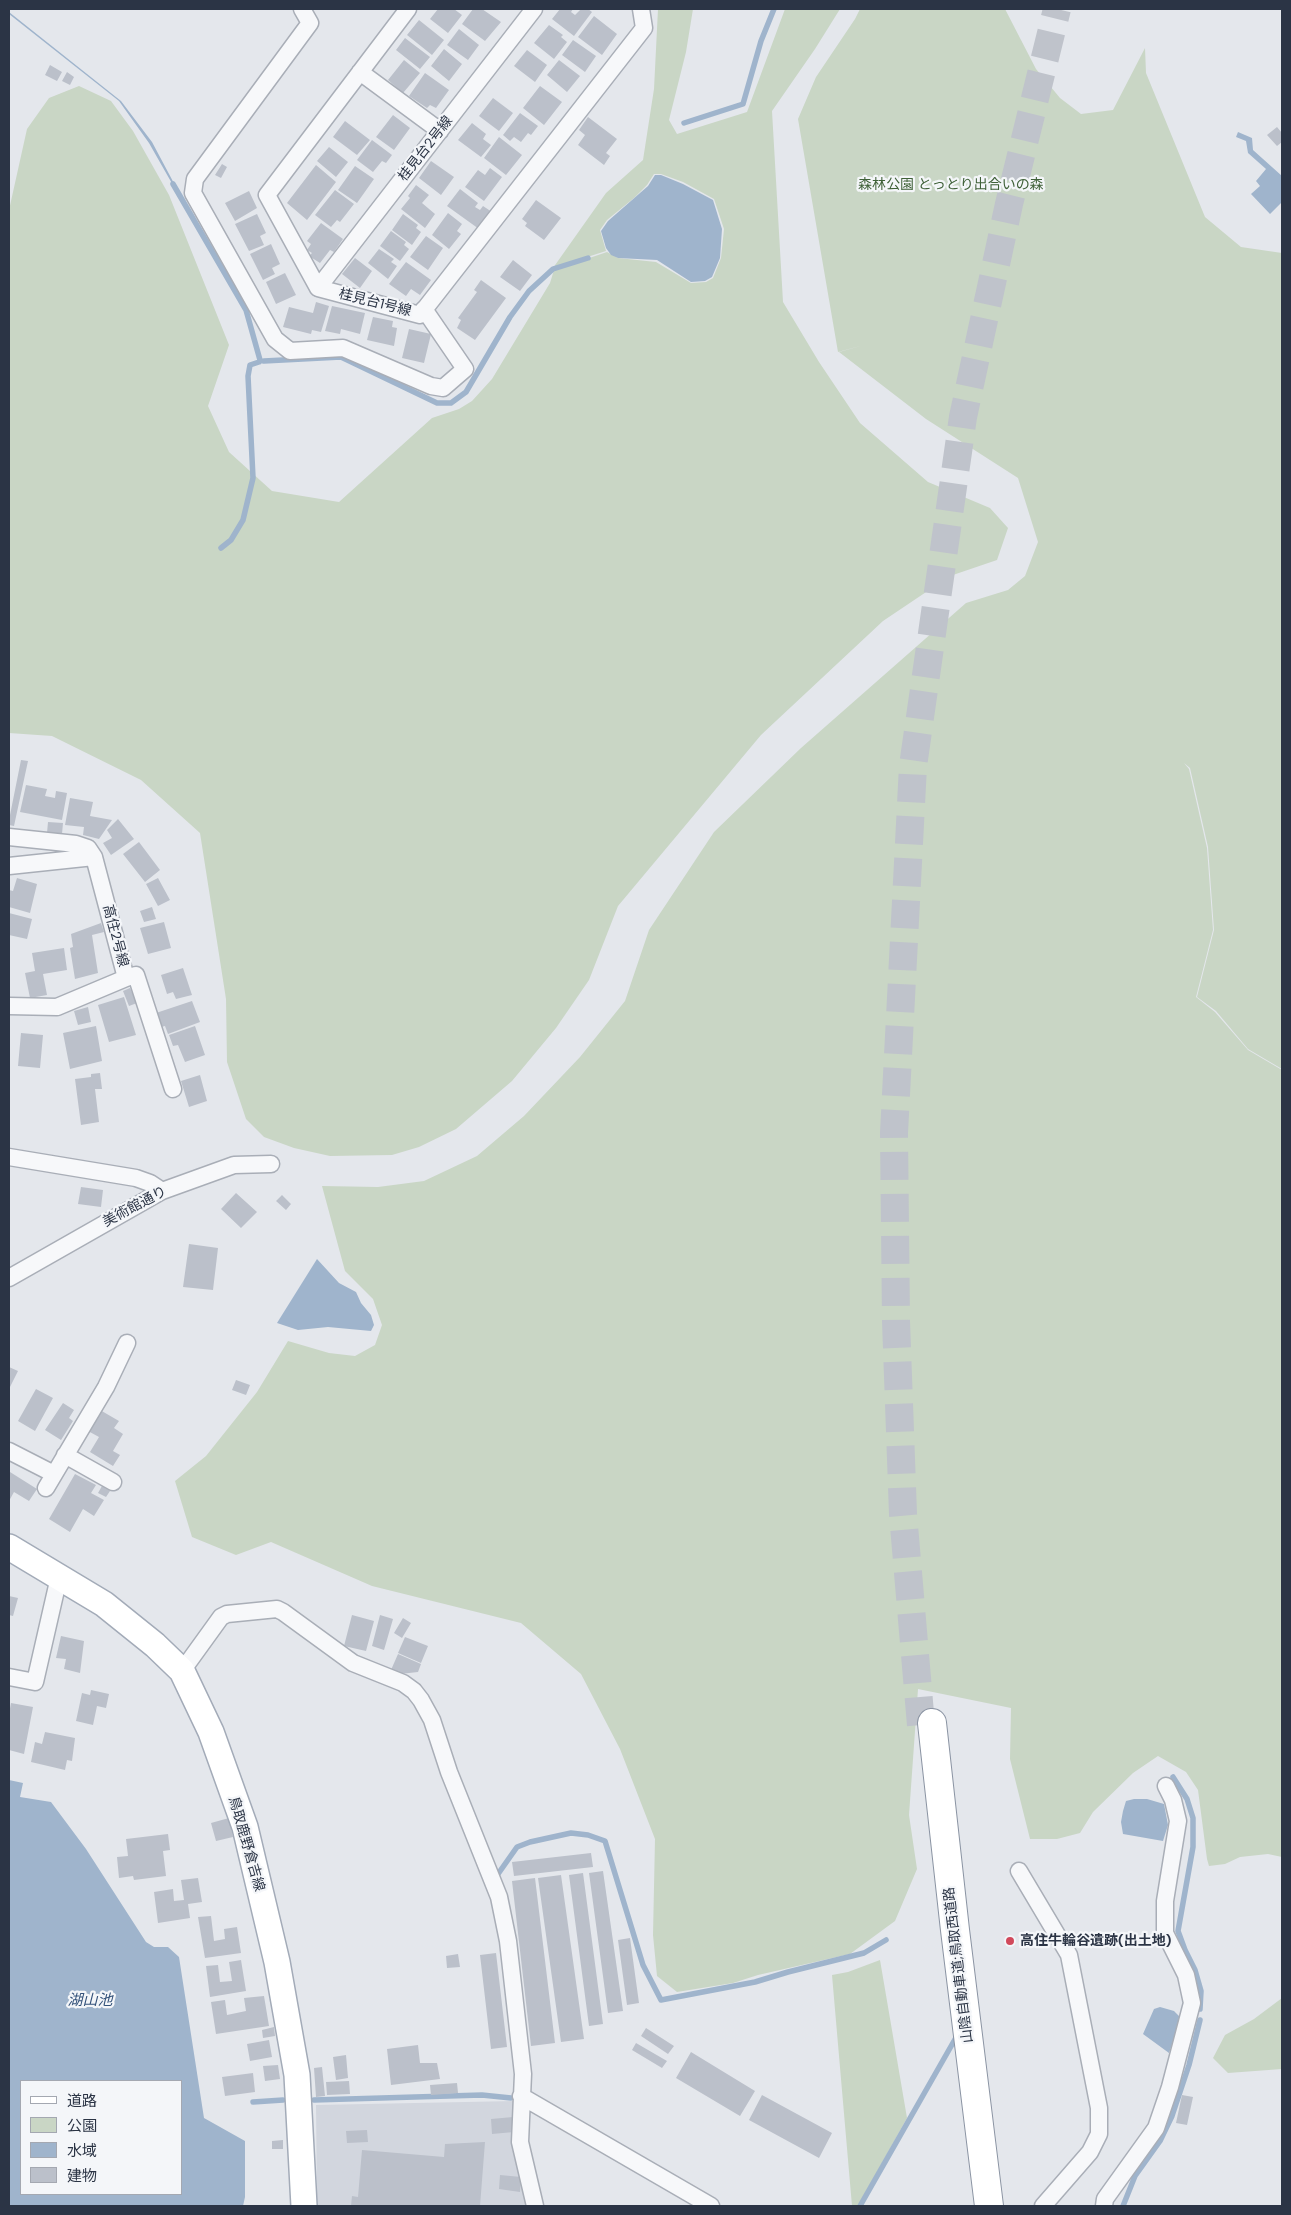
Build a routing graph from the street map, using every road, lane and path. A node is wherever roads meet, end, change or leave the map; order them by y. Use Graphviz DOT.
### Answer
graph roads {
  1 [pos="302,9"];
  2 [pos="408,9"];
  3 [pos="534,9"];
  4 [pos="641,9"];
  5 [pos="360,72"];
  6 [pos="440,131"];
  7 [pos="318,288"];
  8 [pos="424,309"];
  9 [pos="9,837"];
  10 [pos="94,858"];
  11 [pos="9,866"];
  12 [pos="126,978"];
  13 [pos="9,1006"];
  14 [pos="173,1089"];
  15 [pos="9,1156"];
  16 [pos="271,1164"];
  17 [pos="162,1191"];
  18 [pos="9,1278"];
  19 [pos="127,1343"];
  20 [pos="9,1451"];
  21 [pos="65,1455"];
  22 [pos="54,1474"];
  23 [pos="113,1482"];
  24 [pos="46,1488"];
  25 [pos="9,1547"];
  26 [pos="59,1577"];
  27 [pos="182,1671"];
  28 [pos="9,1677"];
  29 [pos="927,1724"];
  30 [pos="1166,1786"];
  31 [pos="1020,1871"];
  32 [pos="949,1931"];
  33 [pos="521,2096"];
  34 [pos="304,2206"];
  35 [pos="535,2206"];
  36 [pos="711,2206"];
  37 [pos="976,2206"];
  38 [pos="989,2206"];
  39 [pos="1043,2206"];
  40 [pos="1104,2206"];
  1 -- 8 [label="street"];
  2 -- 5 [label="street"];
  3 -- 6 [label="street, 桂見台2号線"];
  4 -- 8 [label="street, 桂見台1号線"];
  5 -- 6 [label="street"];
  5 -- 7 [label="street"];
  6 -- 7 [label="street, 桂見台2号線"];
  7 -- 8 [label="street, 桂見台1号線"];
  9 -- 10 [label="street"];
  10 -- 11 [label="street"];
  10 -- 12 [label="street, 高住2号線"];
  12 -- 13 [label="street, 高住2号線"];
  12 -- 14 [label="street"];
  15 -- 17 [label="street"];
  16 -- 17 [label="street, 美術館通り"];
  17 -- 18 [label="street, 美術館通り"];
  19 -- 21 [label="street"];
  20 -- 22 [label="street"];
  21 -- 22 [label="street"];
  21 -- 23 [label="street"];
  22 -- 24 [label="street"];
  25 -- 26 [label="main road, 鳥取鹿野倉吉線"];
  26 -- 27 [label="main road, 鳥取鹿野倉吉線"];
  26 -- 28 [label="street"];
  27 -- 33 [label="street"];
  27 -- 34 [label="main road, 鳥取鹿野倉吉線"];
  29 -- 32 [label="highway, 山陰自動車道;鳥取西道路"];
  30 -- 40 [label="street"];
  31 -- 39 [label="street"];
  32 -- 37 [label="highway, 山陰自動車道;鳥取西道路"];
  32 -- 38 [label="highway, 山陰自動車道;鳥取西道路"];
  33 -- 35 [label="street"];
  33 -- 36 [label="street"];
}
